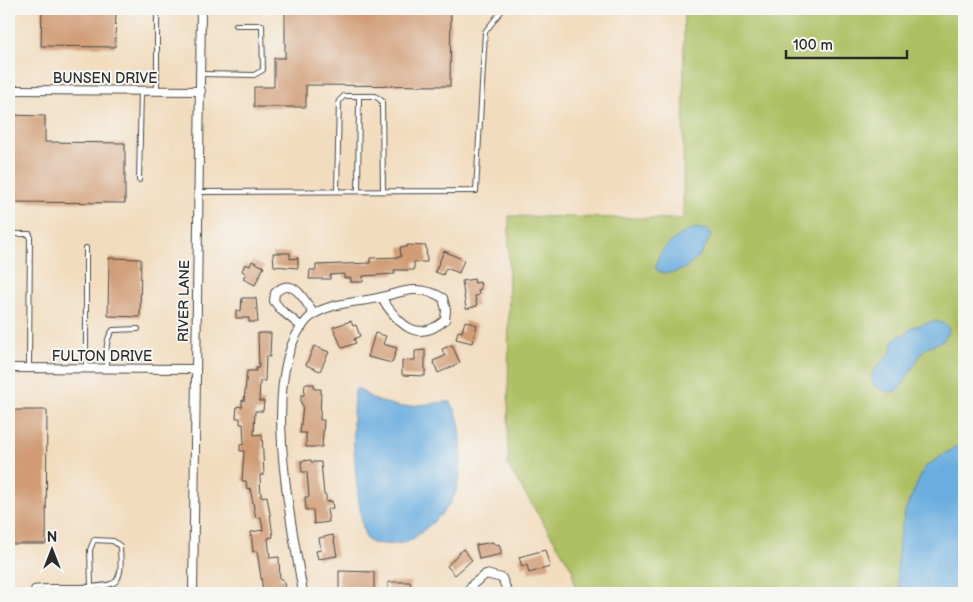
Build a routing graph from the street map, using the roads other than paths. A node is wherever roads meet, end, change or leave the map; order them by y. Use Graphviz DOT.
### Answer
graph roads {
  1 [pos="503,9"];
  2 [pos="157,10"];
  3 [pos="201,10"];
  4 [pos="236,26"];
  5 [pos="201,74"];
  6 [pos="9,90"];
  7 [pos="141,91"];
  8 [pos="157,91"];
  9 [pos="201,91"];
  10 [pos="359,96"];
  11 [pos="140,180"];
  12 [pos="337,191"];
  13 [pos="358,191"];
  14 [pos="383,191"];
  15 [pos="199,192"];
  16 [pos="9,234"];
  17 [pos="86,248"];
  18 [pos="380,298"];
  19 [pos="314,314"];
  20 [pos="302,327"];
  21 [pos="138,329"];
  22 [pos="9,368"];
  23 [pos="28,368"];
  24 [pos="86,368"];
  25 [pos="107,368"];
  26 [pos="195,369"];
  27 [pos="91,586"];
  28 [pos="31,593"];
  29 [pos="193,593"];
  30 [pos="303,593"];
  31 [pos="467,593"];
  32 [pos="508,593"];
  1 -- 14 [label="lane"];
  2 -- 3 [label="lane"];
  2 -- 8 [label="lane"];
  3 -- 5 [label="street, RIVER LANE"];
  4 -- 5 [label="lane"];
  5 -- 9 [label="street, RIVER LANE"];
  6 -- 7 [label="street, BUNSEN DRIVE"];
  7 -- 8 [label="street, BUNSEN DRIVE"];
  7 -- 11 [label="lane"];
  8 -- 9 [label="street, BUNSEN DRIVE"];
  9 -- 15 [label="street, RIVER LANE"];
  10 -- 12 [label="lane"];
  10 -- 13 [label="lane"];
  10 -- 14 [label="lane"];
  12 -- 13 [label="lane"];
  12 -- 15 [label="lane"];
  13 -- 14 [label="lane"];
  15 -- 26 [label="street, RIVER LANE"];
  16 -- 23 [label="lane"];
  17 -- 24 [label="lane"];
  18 -- 18 [label="street"];
  18 -- 19 [label="street"];
  19 -- 20 [label="street"];
  19 -- 20 [label="street"];
  20 -- 30 [label="street"];
  21 -- 25 [label="lane"];
  22 -- 23 [label="street, FULTON DRIVE"];
  23 -- 24 [label="street, FULTON DRIVE"];
  24 -- 25 [label="street, FULTON DRIVE"];
  25 -- 26 [label="street, FULTON DRIVE"];
  26 -- 29 [label="street, RIVER LANE"];
  27 -- 27 [label="lane"];
  27 -- 28 [label="lane"];
  31 -- 32 [label="street"];
}
